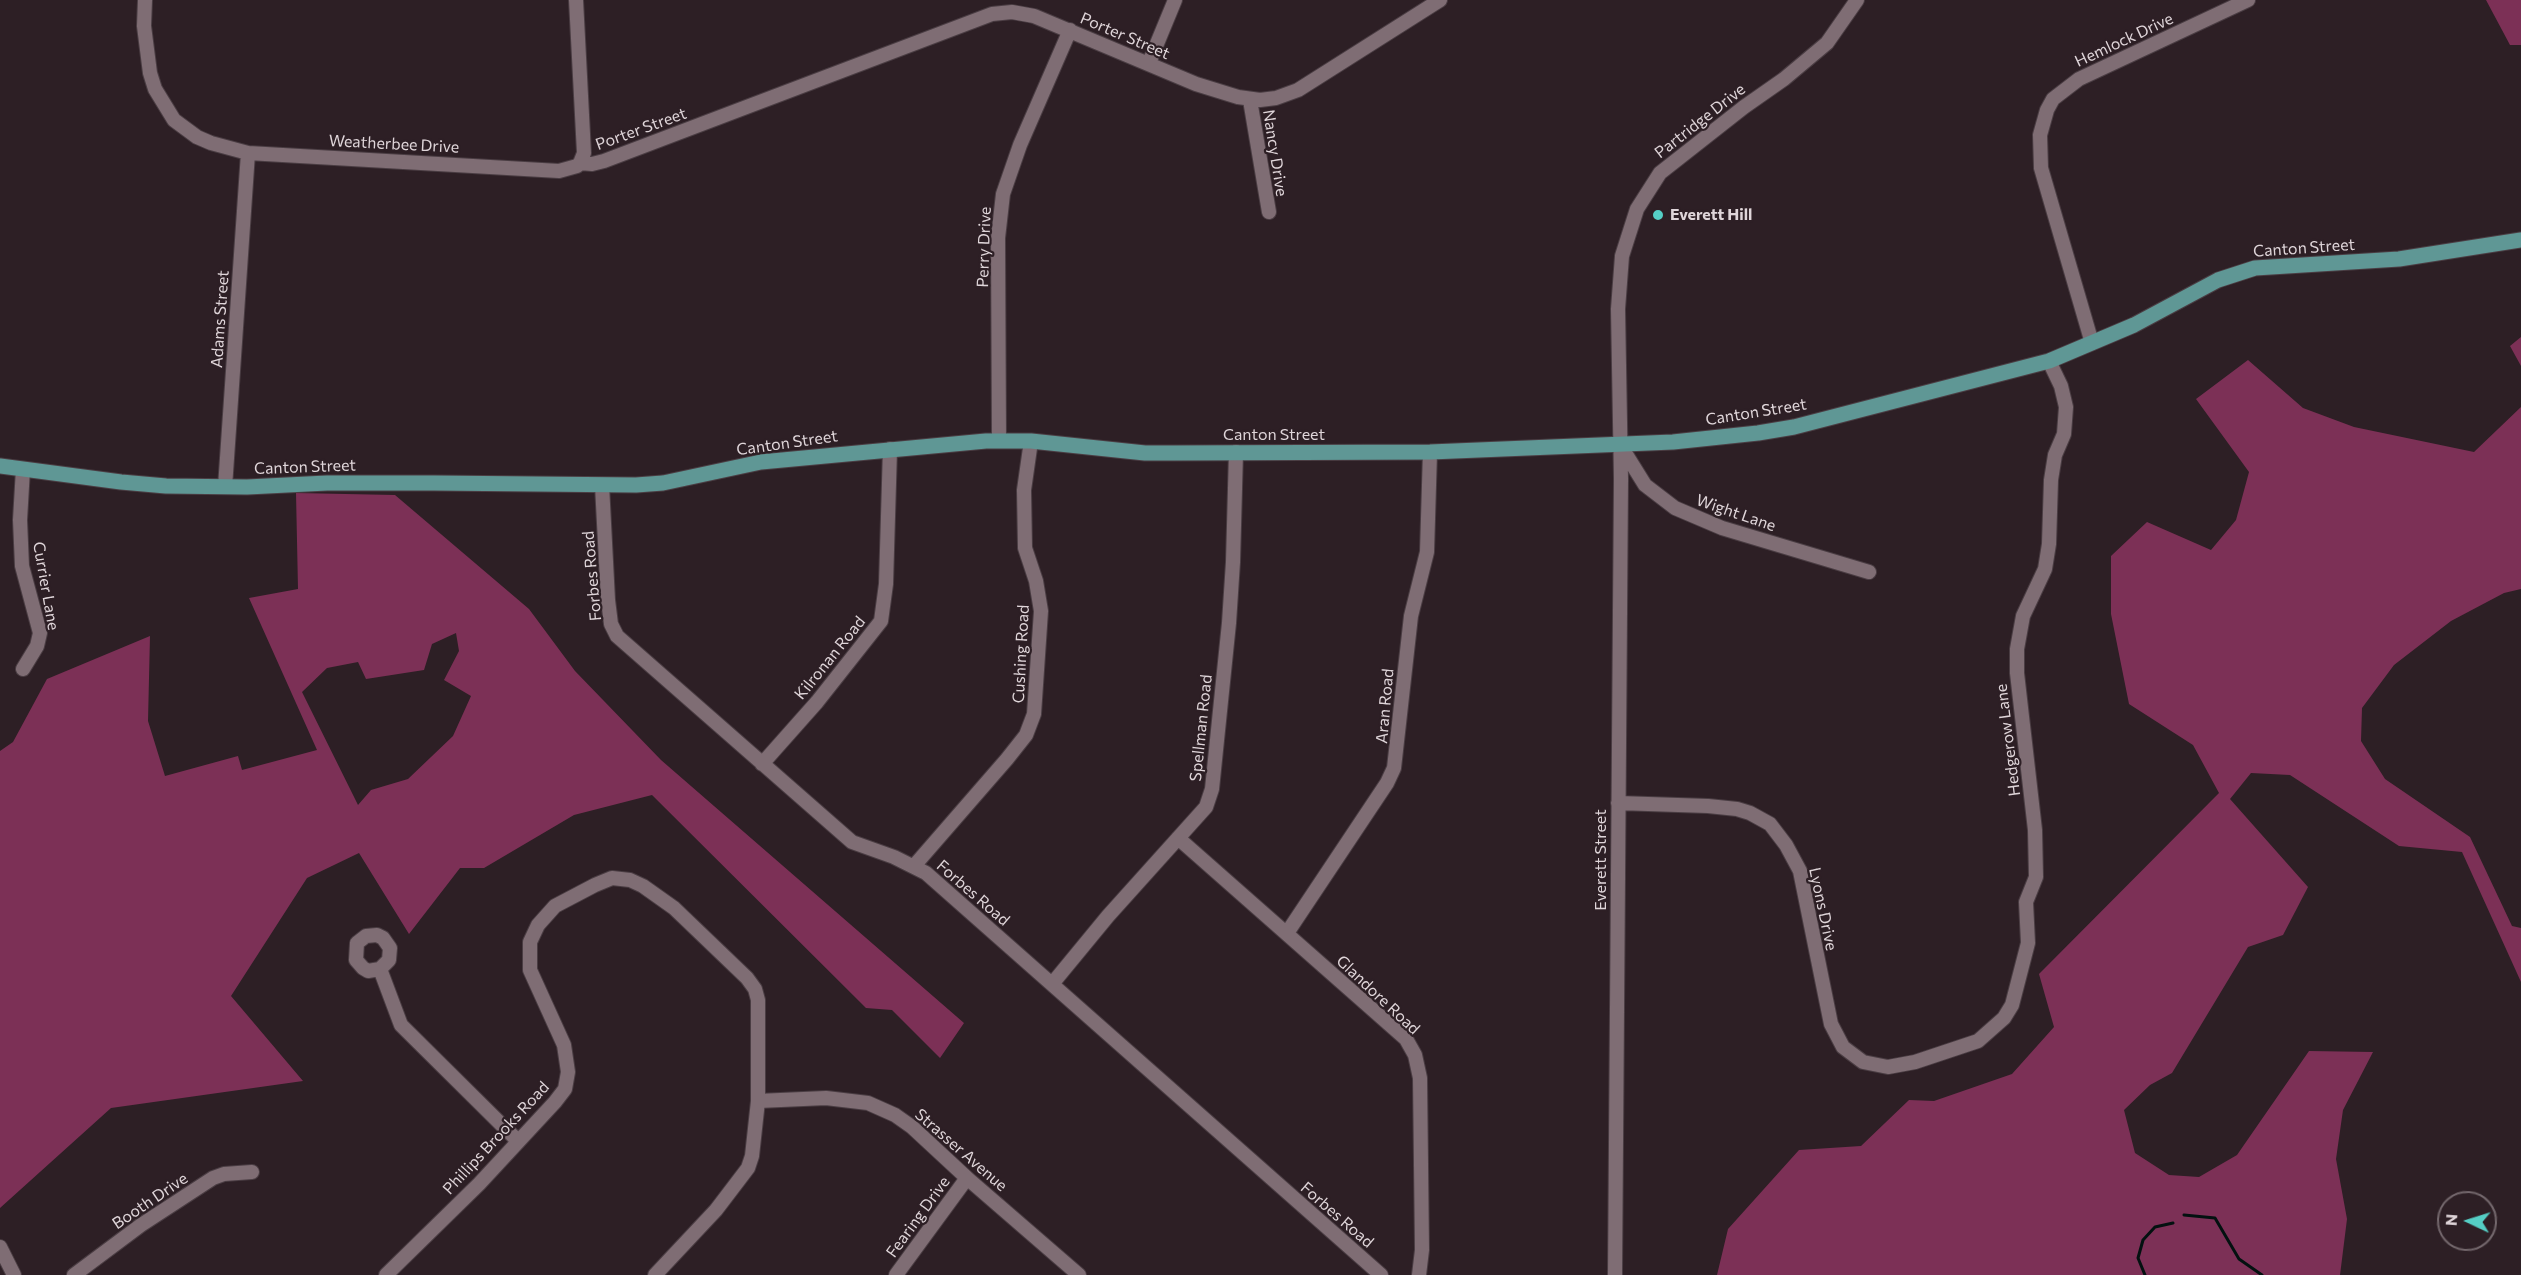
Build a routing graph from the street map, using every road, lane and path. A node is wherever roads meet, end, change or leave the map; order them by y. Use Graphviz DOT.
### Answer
graph roads {
  1 [pos="145,0"];
  2 [pos="576,0"];
  3 [pos="1175,0"];
  4 [pos="1440,0"];
  5 [pos="1857,0"];
  6 [pos="2248,0"];
  7 [pos="1070,30"];
  8 [pos="1149,63"];
  9 [pos="1250,100"];
  10 [pos="248,153"];
  11 [pos="580,163"];
  12 [pos="1269,212"];
  13 [pos="2521,240"];
  14 [pos="2092,343"];
  15 [pos="2049,361"];
  16 [pos="999,441"];
  17 [pos="1031,441"];
  18 [pos="1620,445"];
  19 [pos="890,449"];
  20 [pos="1236,452"];
  21 [pos="1430,452"];
  22 [pos="0,466"];
  23 [pos="23,469"];
  24 [pos="602,485"];
  25 [pos="225,487"];
  26 [pos="1869,572"];
  27 [pos="23,669"];
  28 [pos="762,764"];
  29 [pos="1618,803"];
  30 [pos="1178,838"];
  31 [pos="914,866"];
  32 [pos="1287,933"];
  33 [pos="380,969"];
  34 [pos="1052,984"];
  35 [pos="1915,1062"];
  36 [pos="758,1101"];
  37 [pos="518,1141"];
  38 [pos="252,1172"];
  39 [pos="967,1178"];
  40 [pos="0,1247"];
  41 [pos="14,1275"];
  42 [pos="74,1275"];
  43 [pos="387,1275"];
  44 [pos="655,1275"];
  45 [pos="896,1275"];
  46 [pos="1079,1275"];
  47 [pos="1381,1275"];
  48 [pos="1419,1275"];
  49 [pos="1615,1275"];
  1 -- 10 [label="street, Weatherbee Drive"];
  2 -- 11 [label="street"];
  3 -- 8 [label="street"];
  4 -- 9 [label="street, Porter Street"];
  5 -- 18 [label="street, Partridge Drive"];
  6 -- 14 [label="street, Hemlock Drive"];
  7 -- 8 [label="street, Porter Street"];
  7 -- 11 [label="street, Porter Street"];
  7 -- 16 [label="street, Perry Drive"];
  8 -- 9 [label="street, Porter Street"];
  9 -- 12 [label="street, Nancy Drive"];
  10 -- 11 [label="street, Weatherbee Drive"];
  10 -- 25 [label="street, Adams Street"];
  13 -- 14 [label="main road, Canton Street"];
  14 -- 15 [label="main road, Canton Street"];
  15 -- 18 [label="main road, Canton Street"];
  15 -- 35 [label="street, Hedgerow Lane"];
  16 -- 17 [label="main road, Canton Street"];
  16 -- 19 [label="main road, Canton Street"];
  17 -- 20 [label="main road, Canton Street"];
  17 -- 31 [label="street, Cushing Road"];
  18 -- 21 [label="main road, Canton Street"];
  18 -- 26 [label="street, Wight Lane"];
  18 -- 29 [label="street, Everett Street"];
  19 -- 24 [label="main road, Canton Street"];
  19 -- 28 [label="street, Kilronan Road"];
  20 -- 21 [label="main road, Canton Street"];
  20 -- 30 [label="street, Spellman Road"];
  21 -- 32 [label="street, Aran Road"];
  22 -- 23 [label="main road, Canton Street"];
  23 -- 25 [label="main road, Canton Street"];
  23 -- 27 [label="street, Currier Lane"];
  24 -- 25 [label="main road, Canton Street"];
  24 -- 28 [label="street, Forbes Road"];
  28 -- 31 [label="street, Forbes Road"];
  29 -- 35 [label="street, Lyons Drive"];
  29 -- 49 [label="street, Everett Street"];
  30 -- 32 [label="street, Glandore Road"];
  30 -- 34 [label="street, Spellman Road"];
  31 -- 34 [label="street, Forbes Road"];
  32 -- 48 [label="street, Glandore Road"];
  33 -- 37 [label="street"];
  34 -- 47 [label="street, Forbes Road"];
  36 -- 37 [label="street, Phillips Brooks Road"];
  36 -- 39 [label="street, Strasser Avenue"];
  36 -- 44 [label="street"];
  37 -- 43 [label="street, Phillips Brooks Road"];
  38 -- 42 [label="street, Booth Drive"];
  39 -- 45 [label="street, Fearing Drive"];
  39 -- 46 [label="street, Strasser Avenue"];
  40 -- 41 [label="street"];
}
